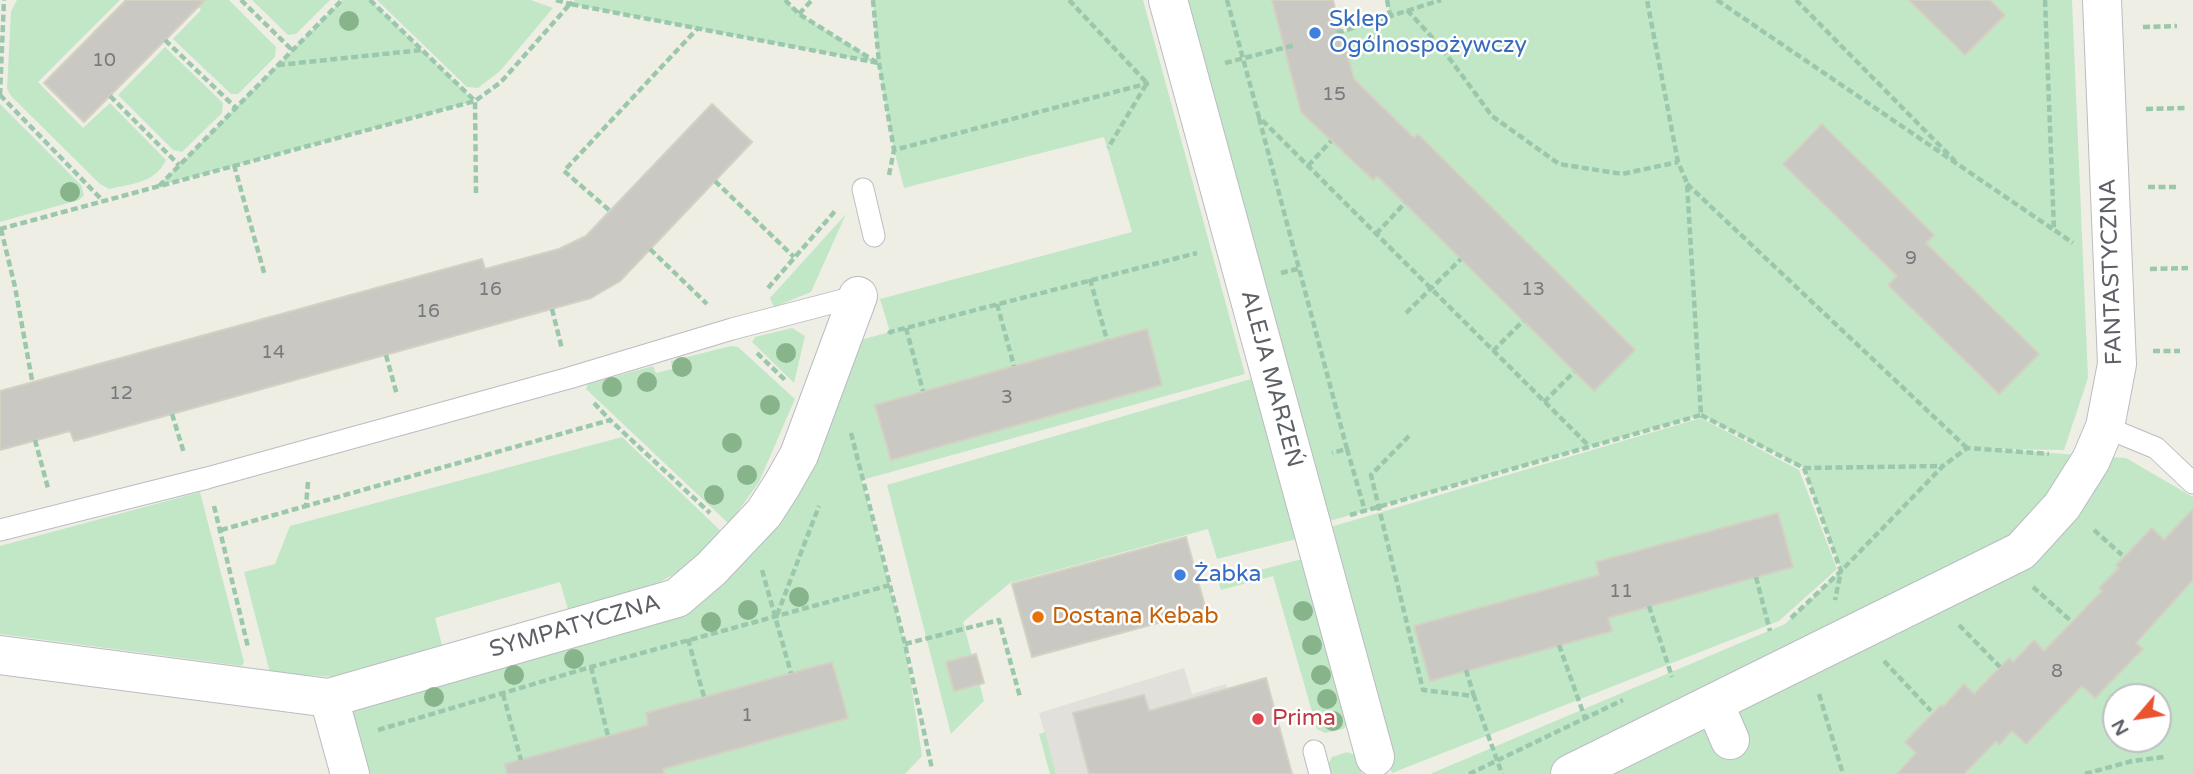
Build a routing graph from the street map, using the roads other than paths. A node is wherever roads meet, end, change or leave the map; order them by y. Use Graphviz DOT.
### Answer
graph roads {
  1 [pos="1168,0"];
  2 [pos="2102,0"];
  3 [pos="863,190"];
  4 [pos="874,236"];
  5 [pos="858,296"];
  6 [pos="2105,427"];
  7 [pos="2193,483"];
  8 [pos="0,530"];
  9 [pos="0,655"];
  10 [pos="329,698"];
  11 [pos="1714,703"];
  12 [pos="1730,740"];
  13 [pos="1314,751"];
  14 [pos="345,756"];
  15 [pos="1376,757"];
  16 [pos="1320,774"];
  17 [pos="1570,774"];
  1 -- 15 [label="street, ALEJA MARZEŃ"];
  2 -- 6 [label="street, FANTASTYCZNA"];
  3 -- 4 [label="lane"];
  5 -- 8 [label="lane"];
  5 -- 10 [label="street, SYMPATYCZNA"];
  6 -- 7 [label="lane"];
  6 -- 11 [label="street, FANTASTYCZNA"];
  9 -- 10 [label="street, SYMPATYCZNA"];
  10 -- 14 [label="street"];
  11 -- 12 [label="street"];
  11 -- 17 [label="street, FANTASTYCZNA"];
  13 -- 16 [label="lane"];
}
